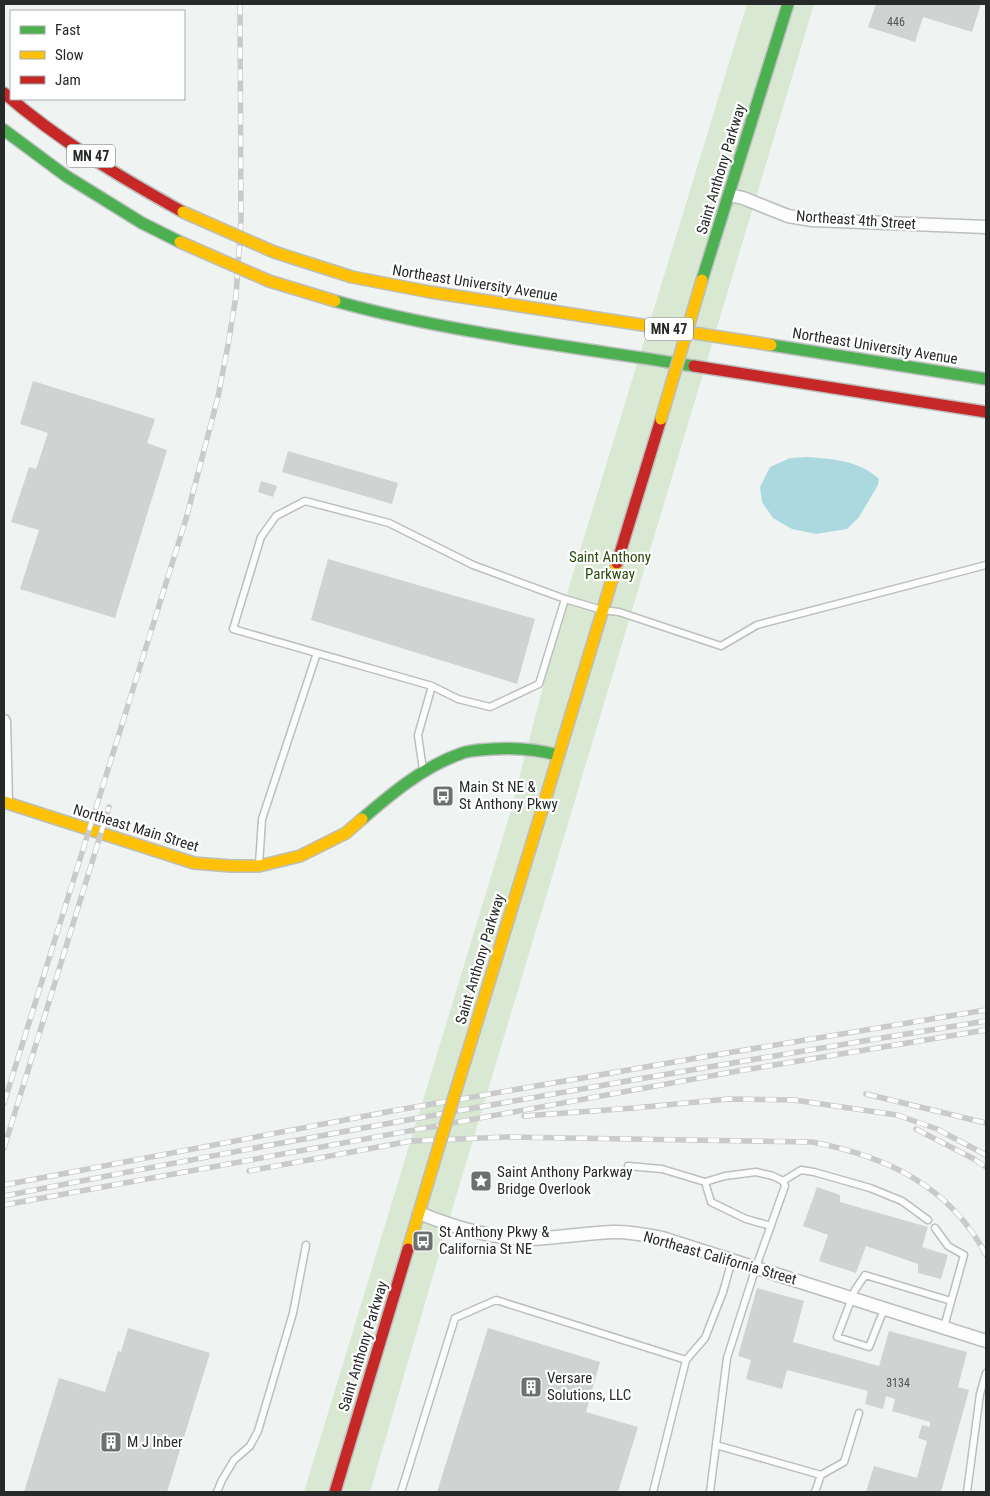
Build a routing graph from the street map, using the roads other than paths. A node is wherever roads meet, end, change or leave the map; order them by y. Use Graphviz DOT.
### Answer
graph roads {
  1 [pos="788,4"];
  2 [pos="12,100"];
  3 [pos="4,130"];
  4 [pos="729,195"];
  5 [pos="986,227"];
  6 [pos="986,378"];
  7 [pos="986,412"];
  8 [pos="986,565"];
  9 [pos="565,599"];
  10 [pos="602,610"];
  11 [pos="317,653"];
  12 [pos="432,686"];
  13 [pos="4,721"];
  14 [pos="558,755"];
  15 [pos="423,772"];
  16 [pos="5,802"];
  17 [pos="259,866"];
  18 [pos="628,1166"];
  19 [pos="783,1180"];
  20 [pos="705,1182"];
  21 [pos="419,1213"];
  22 [pos="928,1220"];
  23 [pos="771,1226"];
  24 [pos="935,1228"];
  25 [pos="306,1245"];
  26 [pos="732,1260"];
  27 [pos="756,1267"];
  28 [pos="852,1298"];
  29 [pos="951,1301"];
  30 [pos="884,1308"];
  31 [pos="944,1327"];
  32 [pos="986,1341"];
  33 [pos="686,1360"];
  34 [pos="986,1373"];
  35 [pos="859,1413"];
  36 [pos="716,1445"];
  37 [pos="821,1475"];
  38 [pos="218,1492"];
  39 [pos="335,1492"];
  40 [pos="401,1492"];
  41 [pos="653,1492"];
  42 [pos="710,1492"];
  43 [pos="815,1492"];
  44 [pos="967,1492"];
  1 -- 4 [label="street, Saint Anthony Parkway"];
  2 -- 6 [label="street, Northeast University Avenue / MN 47, bridge"];
  3 -- 7 [label="street, MN 47, bridge"];
  4 -- 5 [label="street, Northeast 4th Street"];
  4 -- 10 [label="street, Saint Anthony Parkway, bridge"];
  8 -- 10 [label="lane"];
  9 -- 10 [label="lane"];
  9 -- 11 [label="lane"];
  9 -- 12 [label="lane"];
  10 -- 14 [label="street, Saint Anthony Parkway"];
  11 -- 12 [label="lane"];
  11 -- 17 [label="lane"];
  12 -- 15 [label="lane"];
  13 -- 16 [label="street"];
  14 -- 15 [label="street, Northeast Main Street"];
  14 -- 21 [label="street, Saint Anthony Parkway, bridge"];
  15 -- 17 [label="street, Northeast Main Street"];
  16 -- 17 [label="street, Northeast Main Street"];
  18 -- 20 [label="lane"];
  19 -- 20 [label="lane"];
  19 -- 22 [label="lane"];
  19 -- 23 [label="lane"];
  20 -- 23 [label="lane"];
  21 -- 26 [label="street, Northeast California Street"];
  21 -- 39 [label="street, Saint Anthony Parkway"];
  23 -- 27 [label="lane"];
  24 -- 29 [label="lane"];
  25 -- 38 [label="lane"];
  26 -- 27 [label="street, Northeast California Street"];
  26 -- 33 [label="lane"];
  27 -- 28 [label="street, Northeast California Street"];
  27 -- 36 [label="lane"];
  28 -- 29 [label="lane"];
  28 -- 30 [label="street, Northeast California Street"];
  28 -- 30 [label="lane"];
  29 -- 31 [label="lane"];
  30 -- 31 [label="street, Northeast California Street"];
  31 -- 32 [label="street, Northeast California Street"];
  33 -- 40 [label="lane"];
  33 -- 41 [label="lane"];
  34 -- 44 [label="lane"];
  35 -- 37 [label="lane"];
  36 -- 37 [label="lane"];
  36 -- 42 [label="lane"];
  37 -- 43 [label="lane"];
}
